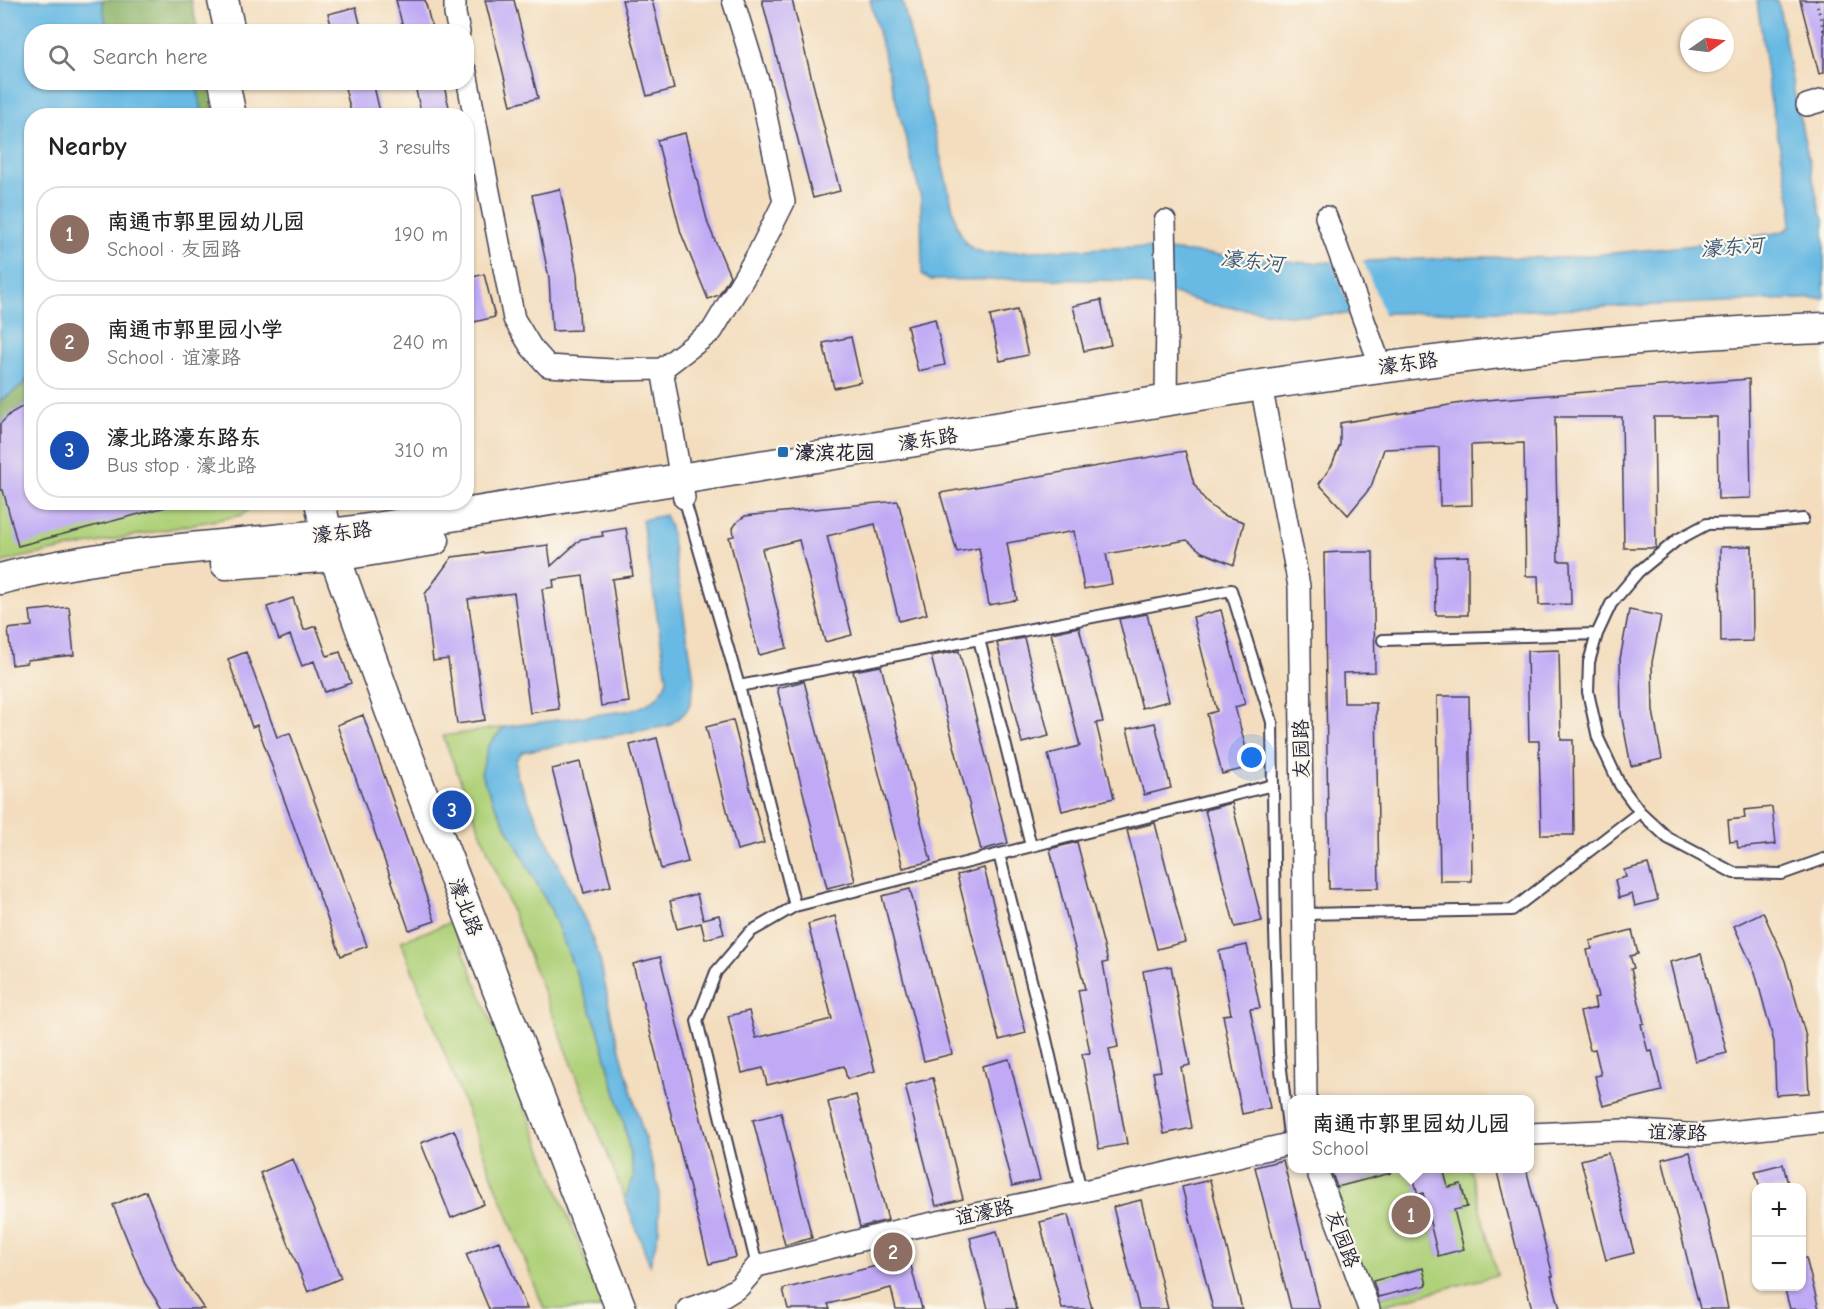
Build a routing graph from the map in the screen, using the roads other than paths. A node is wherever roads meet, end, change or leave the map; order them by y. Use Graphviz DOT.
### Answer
graph roads {
  1 [pos="206,0"];
  2 [pos="223,0"];
  3 [pos="455,0"];
  4 [pos="733,0"];
  5 [pos="211,24"];
  6 [pos="228,24"];
  7 [pos="458,24"];
  8 [pos="226,90"];
  9 [pos="243,90"];
  10 [pos="468,90"];
  11 [pos="229,108"];
  12 [pos="246,108"];
  13 [pos="470,108"];
  14 [pos="475,163"];
  15 [pos="1326,217"];
  16 [pos="1166,229"];
  17 [pos="1824,328"];
  18 [pos="1824,345"];
  19 [pos="1381,367"];
  20 [pos="662,369"];
  21 [pos="1166,401"];
  22 [pos="1264,401"];
  23 [pos="683,489"];
  24 [pos="324,510"];
  25 [pos="338,510"];
  26 [pos="1803,519"];
  27 [pos="340,544"];
  28 [pos="0,579"];
  29 [pos="0,596"];
  30 [pos="1597,634"];
  31 [pos="979,639"];
  32 [pos="1383,640"];
  33 [pos="739,686"];
  34 [pos="1273,785"];
  35 [pos="1640,812"];
  36 [pos="1031,846"];
  37 [pos="999,854"];
  38 [pos="1824,859"];
  39 [pos="795,906"];
  40 [pos="1304,914"];
  41 [pos="1306,1095"];
  42 [pos="1288,1120"];
  43 [pos="1824,1122"];
  44 [pos="1534,1134"];
  45 [pos="1288,1144"];
  46 [pos="1318,1173"];
  47 [pos="1081,1191"];
  48 [pos="757,1266"];
  49 [pos="621,1309"];
  50 [pos="637,1309"];
  51 [pos="688,1309"];
  52 [pos="1369,1309"];
  1 -- 5 [label="main road"];
  2 -- 6 [label="main road"];
  3 -- 7 [label="street"];
  4 -- 20 [label="street"];
  8 -- 11 [label="main road"];
  9 -- 12 [label="main road"];
  10 -- 13 [label="street"];
  14 -- 20 [label="street"];
  15 -- 19 [label="street"];
  16 -- 21 [label="street"];
  17 -- 19 [label="main road, 濠东路"];
  18 -- 22 [label="main road, 濠东路"];
  19 -- 21 [label="main road, 濠东路"];
  20 -- 23 [label="street"];
  21 -- 23 [label="main road, 濠东路"];
  22 -- 23 [label="main road, 濠东路"];
  22 -- 40 [label="street, 友园路"];
  23 -- 27 [label="main road, 濠东路"];
  23 -- 33 [label="lane"];
  24 -- 27 [label="main road, 濠北路"];
  25 -- 27 [label="main road, 濠北路"];
  26 -- 30 [label="lane"];
  27 -- 28 [label="main road, 濠东路"];
  27 -- 29 [label="main road, 濠东路"];
  27 -- 49 [label="main road, 濠北路"];
  27 -- 50 [label="main road, 濠北路"];
  30 -- 32 [label="lane"];
  30 -- 35 [label="lane"];
  31 -- 33 [label="lane"];
  31 -- 34 [label="lane"];
  31 -- 36 [label="lane"];
  33 -- 39 [label="lane"];
  34 -- 36 [label="lane"];
  34 -- 42 [label="lane"];
  35 -- 38 [label="lane"];
  35 -- 40 [label="lane"];
  36 -- 37 [label="lane"];
  37 -- 39 [label="lane"];
  37 -- 47 [label="lane"];
  39 -- 48 [label="lane"];
  40 -- 41 [label="street, 友园路"];
  43 -- 44 [label="street, 谊濠路"];
  45 -- 47 [label="street, 谊濠路"];
  46 -- 52 [label="street, 友园路"];
  47 -- 48 [label="street, 谊濠路"];
  48 -- 51 [label="street"];
}
